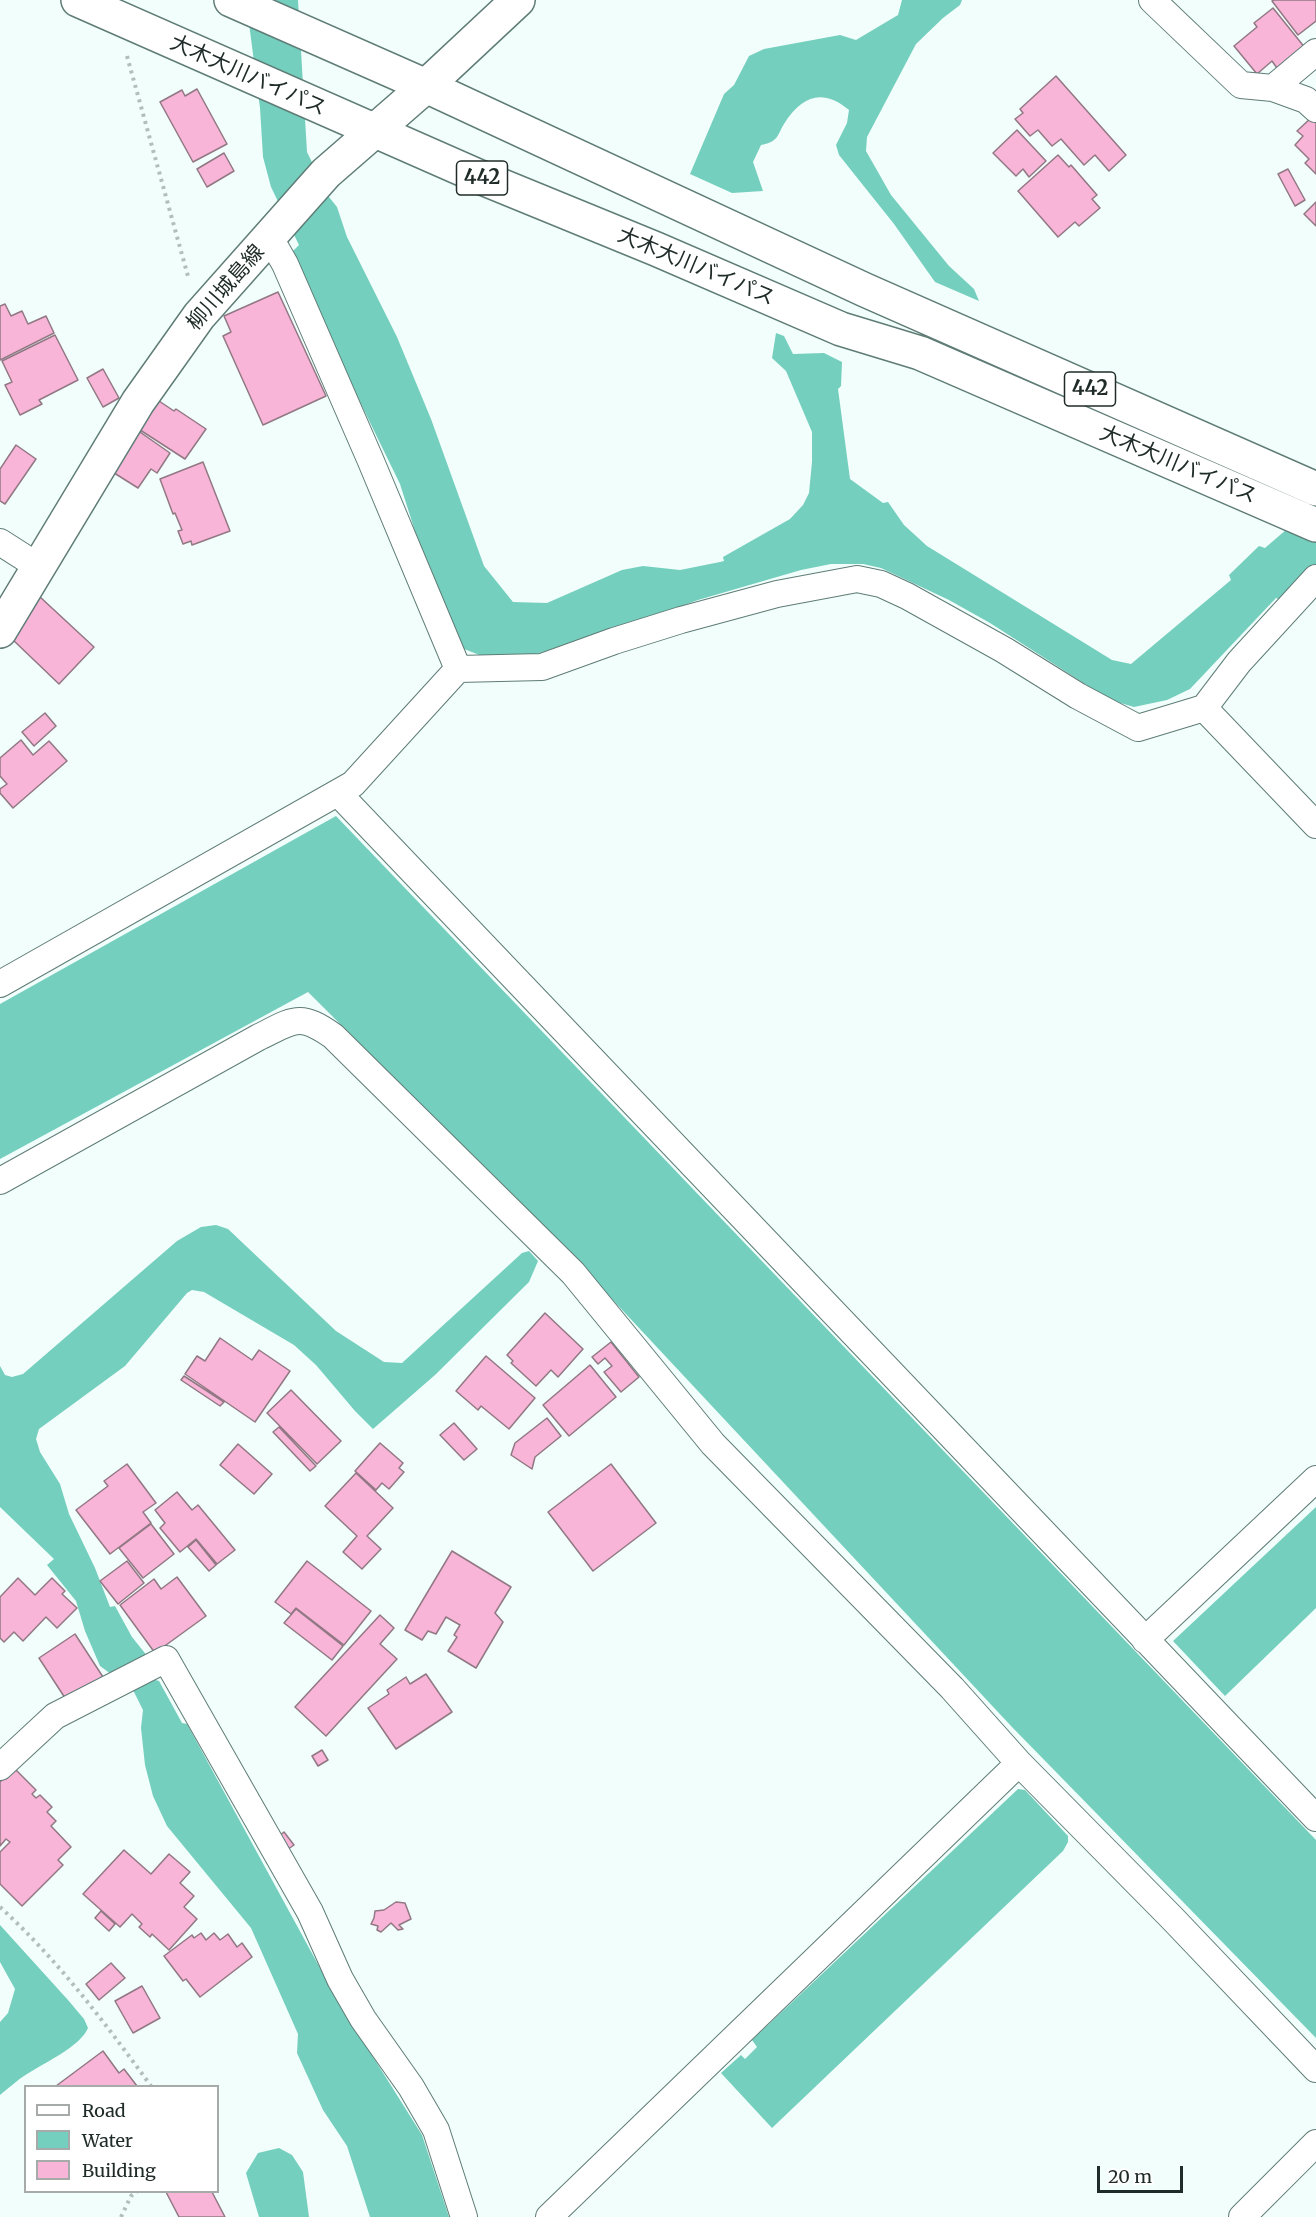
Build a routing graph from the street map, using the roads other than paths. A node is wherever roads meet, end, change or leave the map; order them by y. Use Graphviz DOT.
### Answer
graph roads {
  1 [pos="78,0"];
  2 [pos="518,0"];
  3 [pos="1152,0"];
  4 [pos="232,1"];
  5 [pos="1316,52"];
  6 [pos="426,86"];
  7 [pos="1273,88"];
  8 [pos="1316,109"];
  9 [pos="373,131"];
  10 [pos="275,232"];
  11 [pos="1316,489"];
  12 [pos="1304,519"];
  13 [pos="0,542"];
  14 [pos="39,567"];
  15 [pos="1316,578"];
  16 [pos="0,631"];
  17 [pos="458,669"];
  18 [pos="1204,708"];
  19 [pos="338,793"];
  20 [pos="1316,825"];
  21 [pos="0,984"];
  22 [pos="0,1181"];
  23 [pos="1316,1479"];
  24 [pos="1145,1640"];
  25 [pos="1019,1763"];
  26 [pos="0,1767"];
  27 [pos="1316,1818"];
  28 [pos="1316,2069"];
  29 [pos="1316,2144"];
  30 [pos="464,2217"];
  31 [pos="549,2217"];
  32 [pos="1242,2217"];
  1 -- 9 [label="main road, 大木大川バイパス / 442"];
  2 -- 6 [label="main road, 柳川城島線"];
  3 -- 7 [label="street"];
  4 -- 6 [label="main road, 大木大川バイパス / 442"];
  5 -- 7 [label="street"];
  6 -- 9 [label="main road, 柳川城島線"];
  6 -- 11 [label="main road, 大木大川バイパス / 442"];
  7 -- 8 [label="street"];
  9 -- 10 [label="main road, 柳川城島線"];
  9 -- 12 [label="main road, 大木大川バイパス / 442"];
  10 -- 14 [label="main road, 柳川城島線"];
  10 -- 17 [label="street"];
  13 -- 14 [label="street"];
  14 -- 16 [label="main road, 柳川城島線"];
  15 -- 18 [label="street"];
  17 -- 18 [label="street"];
  17 -- 19 [label="street"];
  18 -- 20 [label="street"];
  19 -- 21 [label="street"];
  19 -- 24 [label="street"];
  22 -- 25 [label="street"];
  23 -- 24 [label="street"];
  24 -- 27 [label="street"];
  25 -- 28 [label="street"];
  25 -- 31 [label="street"];
  26 -- 30 [label="street"];
  29 -- 32 [label="street"];
}
